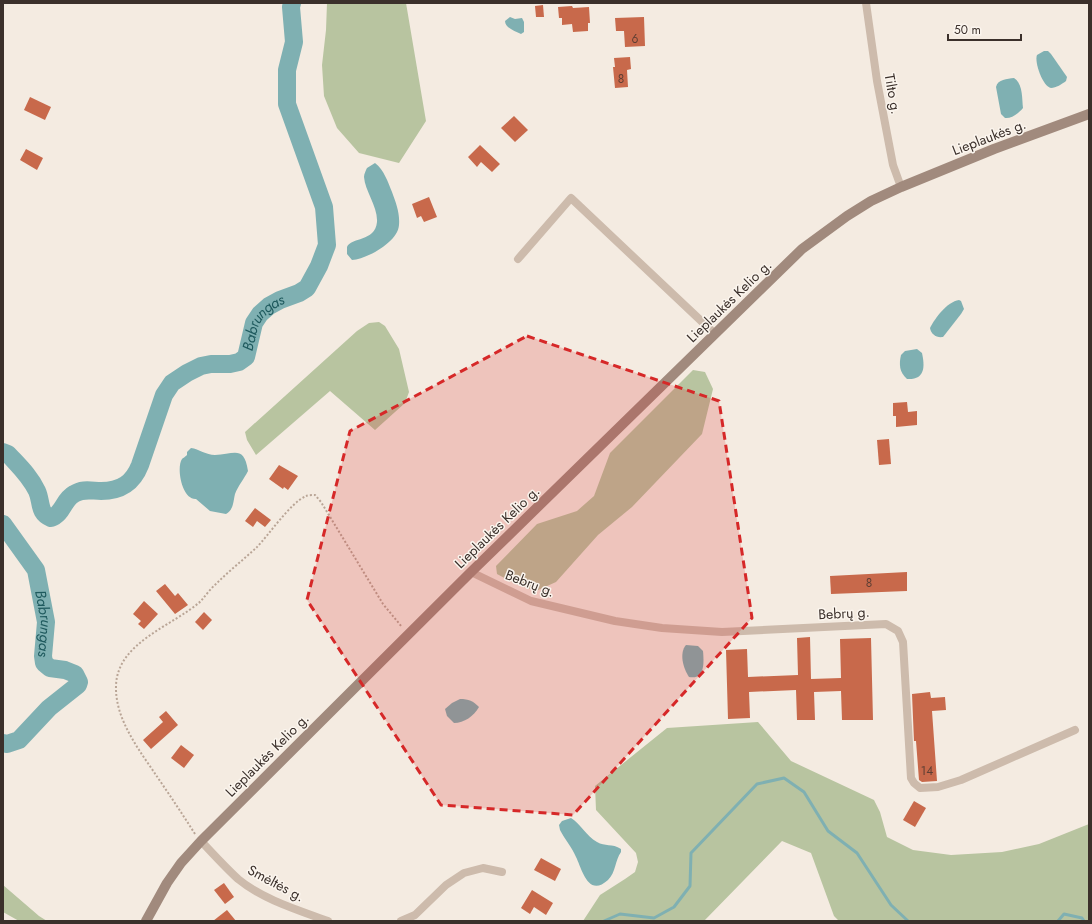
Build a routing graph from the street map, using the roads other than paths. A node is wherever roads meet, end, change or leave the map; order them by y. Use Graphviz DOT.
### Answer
graph roads {
  1 [pos="866,3"];
  2 [pos="1089,114"];
  3 [pos="901,187"];
  4 [pos="518,259"];
  5 [pos="715,334"];
  6 [pos="471,572"];
  7 [pos="1075,730"];
  8 [pos="200,841"];
  9 [pos="502,872"];
  10 [pos="146,921"];
  11 [pos="328,921"];
  12 [pos="401,921"];
  1 -- 3 [label="street, Tilto g."];
  2 -- 3 [label="main road, Lieplaukės g."];
  3 -- 5 [label="main road, Lieplaukės Kelio g."];
  4 -- 5 [label="street"];
  5 -- 6 [label="main road, Lieplaukės Kelio g."];
  6 -- 7 [label="street, Bebrų g."];
  6 -- 8 [label="main road, Lieplaukės Kelio g."];
  8 -- 10 [label="main road, Lieplaukės Kelio g."];
  8 -- 11 [label="street, Smėltės g."];
  9 -- 12 [label="street"];
}
